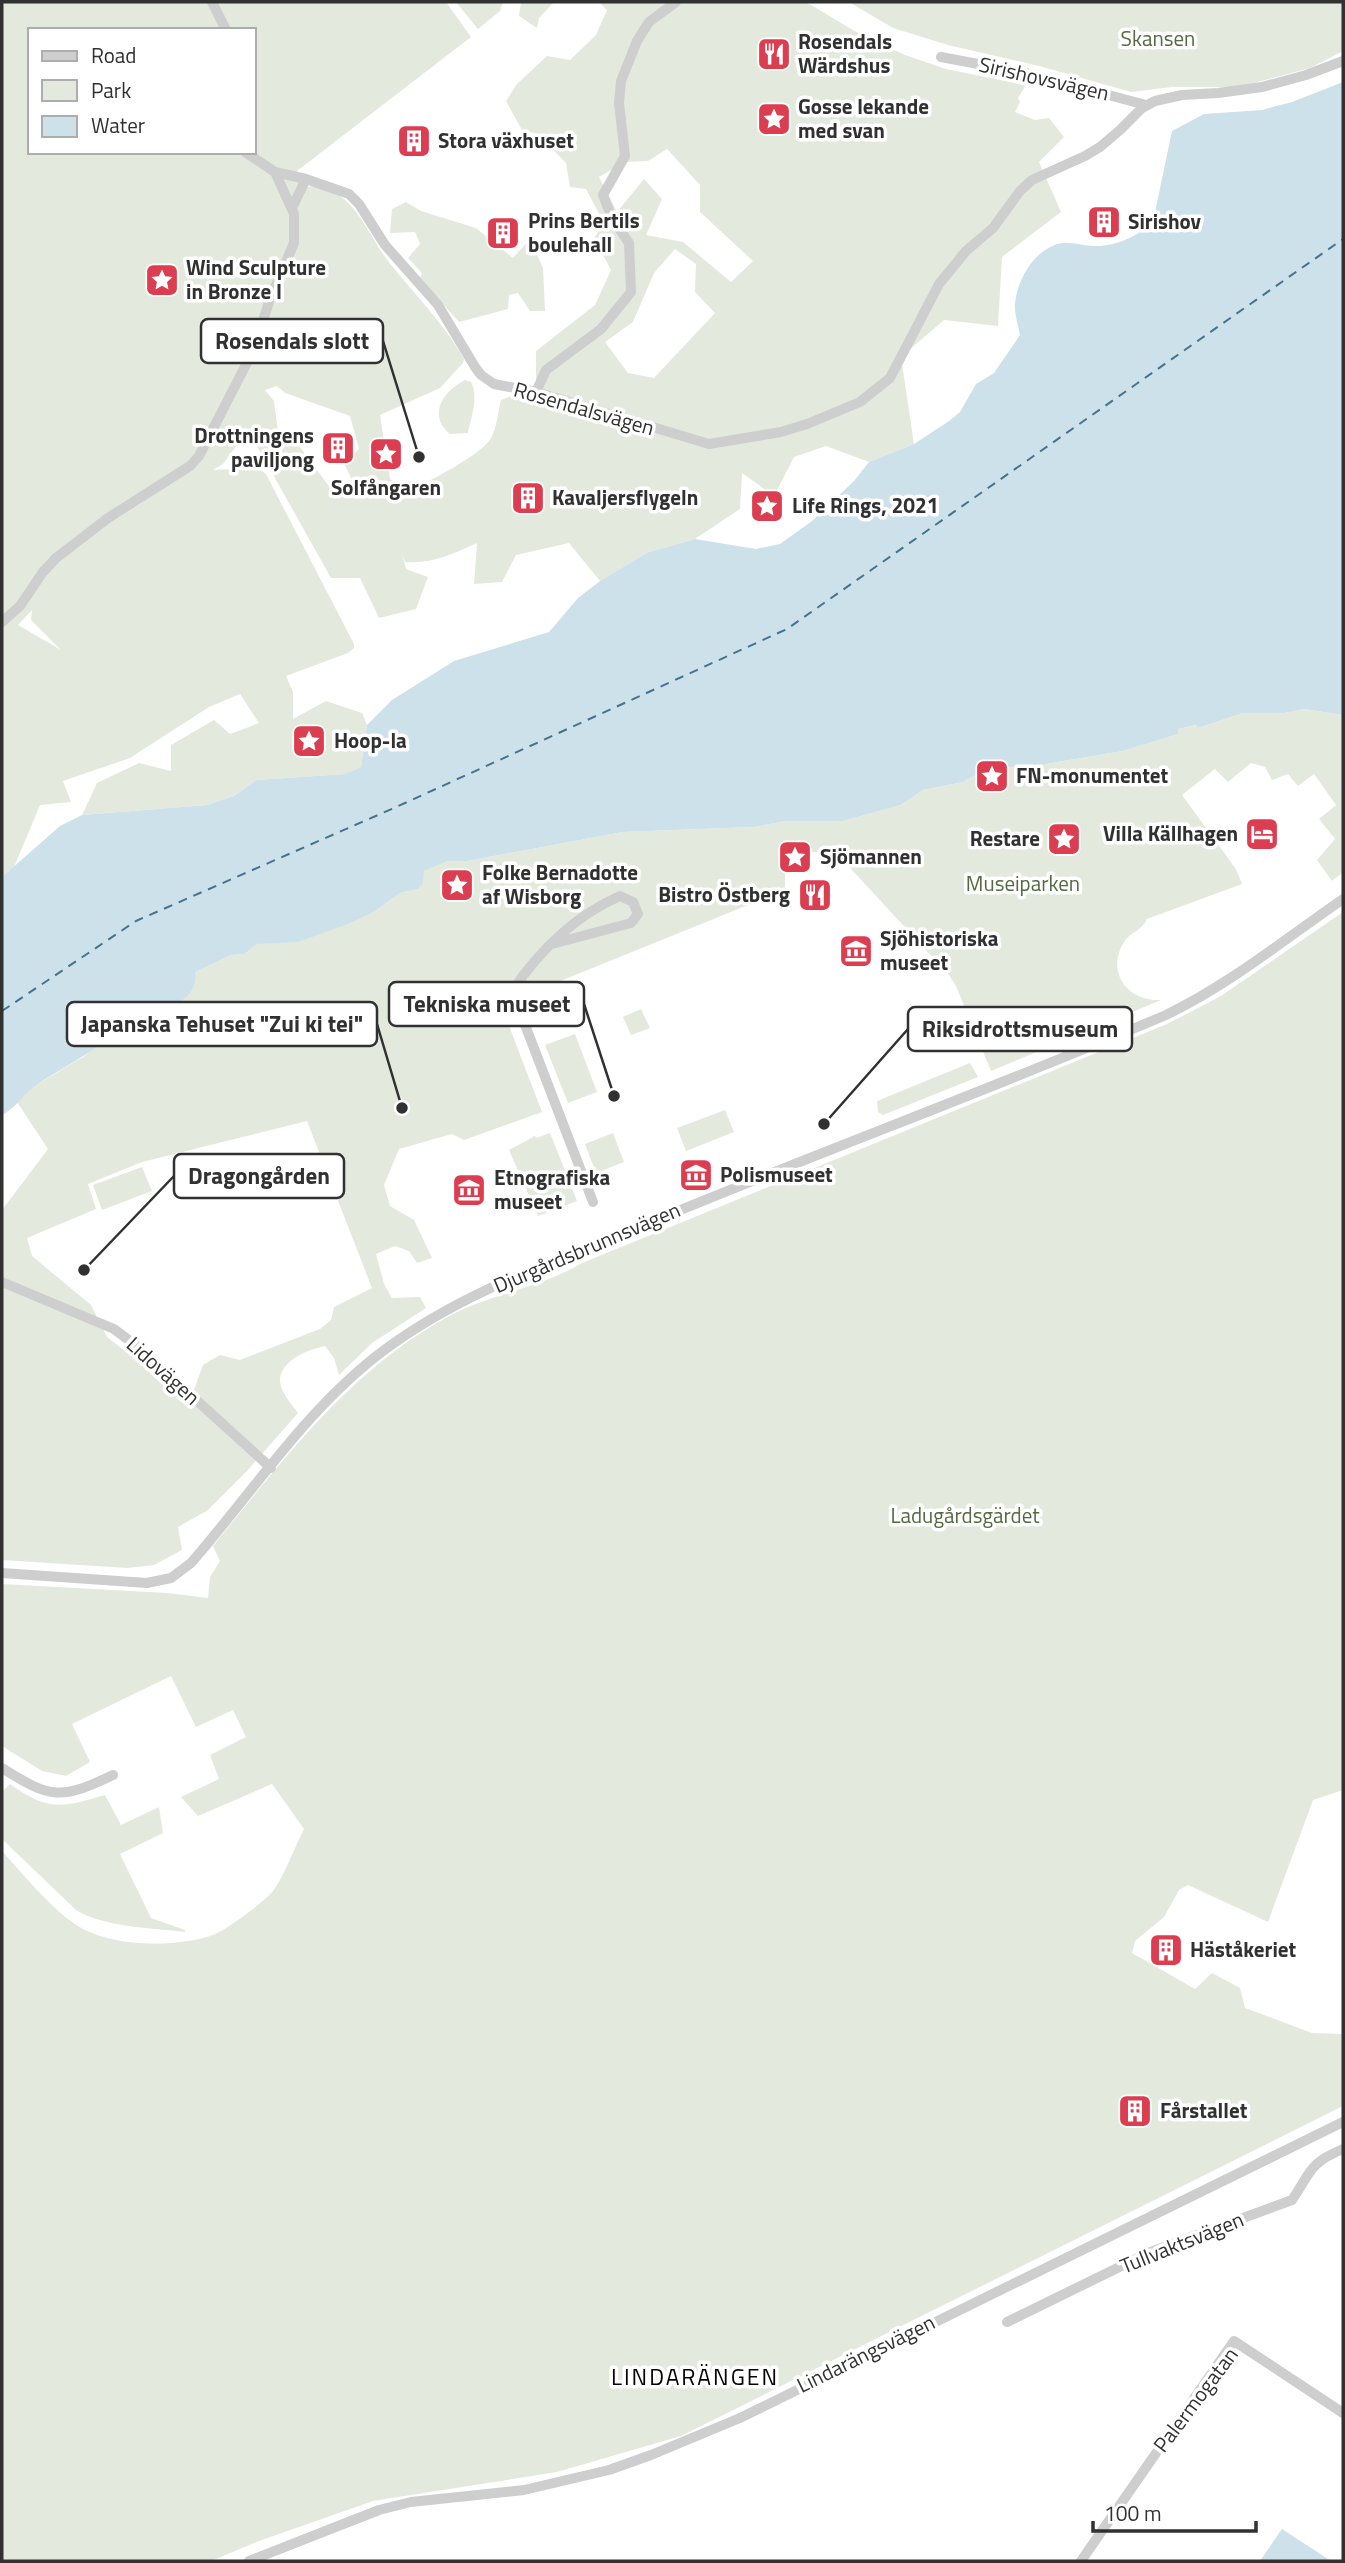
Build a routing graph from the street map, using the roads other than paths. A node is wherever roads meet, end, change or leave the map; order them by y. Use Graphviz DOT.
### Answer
graph roads {
  1 [pos="212,2"];
  2 [pos="676,2"];
  3 [pos="225,28"];
  4 [pos="941,57"];
  5 [pos="1343,61"];
  6 [pos="1146,105"];
  7 [pos="248,154"];
  8 [pos="275,172"];
  9 [pos="306,179"];
  10 [pos="292,208"];
  11 [pos="536,393"];
  12 [pos="2,622"];
  13 [pos="1343,899"];
  14 [pos="552,944"];
  15 [pos="593,1202"];
  16 [pos="2,1282"];
  17 [pos="271,1468"];
  18 [pos="2,1573"];
  19 [pos="2,1768"];
  20 [pos="113,1775"];
  21 [pos="1343,2122"];
  22 [pos="1343,2150"];
  23 [pos="1007,2322"];
  24 [pos="1343,2413"];
  25 [pos="249,2561"];
  26 [pos="1081,2561"];
  1 -- 3 [label="street"];
  2 -- 11 [label="street"];
  4 -- 6 [label="street, Sirishovsvägen"];
  5 -- 6 [label="street, Rosendalsvägen"];
  6 -- 11 [label="street, Rosendalsvägen"];
  7 -- 8 [label="street"];
  8 -- 9 [label="street, Rosendalsvägen"];
  8 -- 10 [label="street"];
  9 -- 10 [label="street"];
  9 -- 11 [label="street, Rosendalsvägen"];
  10 -- 12 [label="street"];
  13 -- 17 [label="street, Djurgårdsbrunnsvägen"];
  14 -- 14 [label="street"];
  14 -- 15 [label="street"];
  16 -- 17 [label="street, Lidovägen"];
  17 -- 18 [label="street, Djurgårdsbrunnsvägen"];
  19 -- 20 [label="street"];
  21 -- 25 [label="street, Lindarängsvägen"];
  22 -- 23 [label="street, Tullvaktsvägen"];
  24 -- 26 [label="street, Palermogatan"];
}
